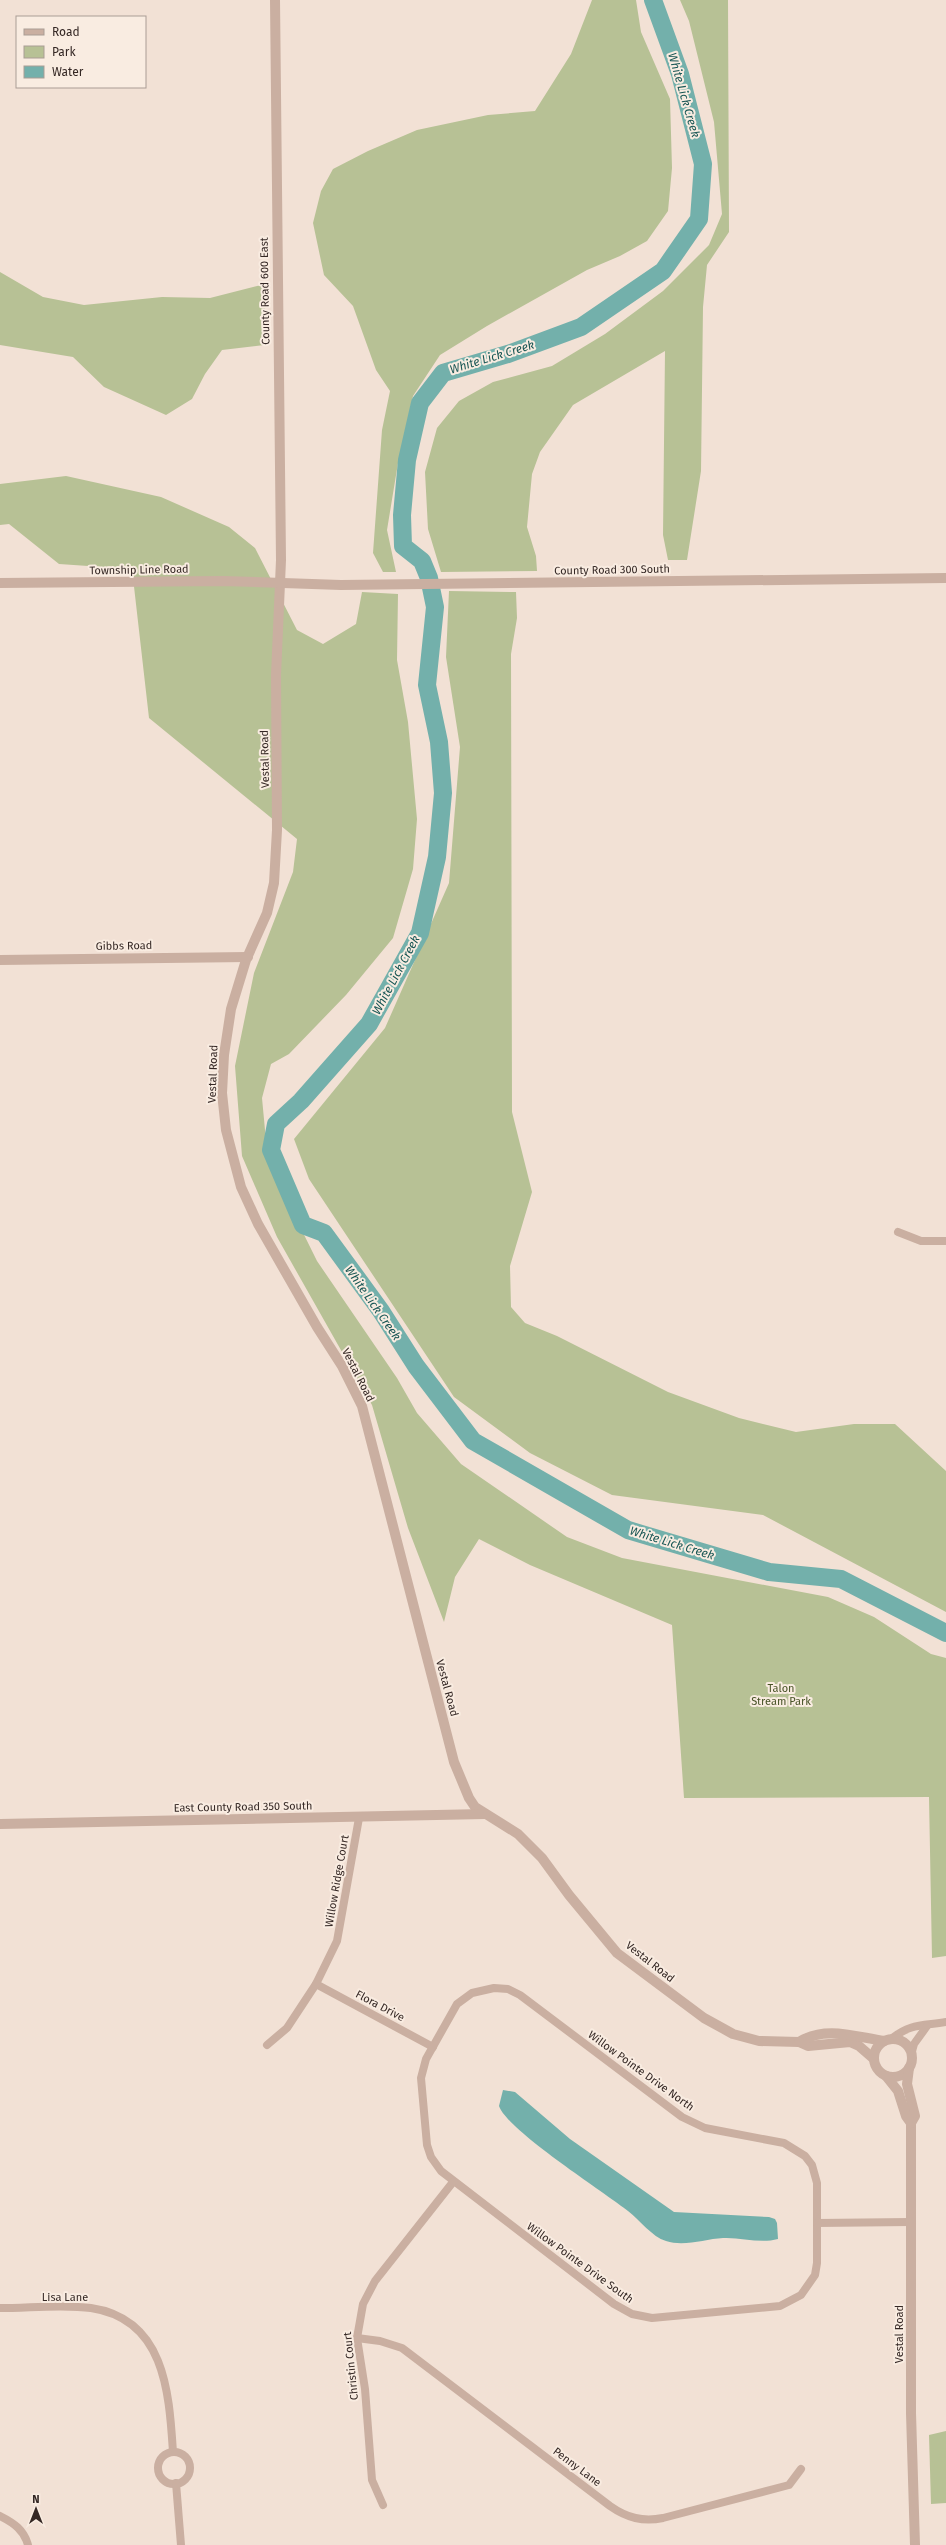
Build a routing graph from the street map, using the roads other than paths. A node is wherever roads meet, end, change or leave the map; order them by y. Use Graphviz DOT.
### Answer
graph roads {
  1 [pos="275,0"];
  2 [pos="946,578"];
  3 [pos="278,581"];
  4 [pos="0,583"];
  5 [pos="248,957"];
  6 [pos="0,960"];
  7 [pos="898,1232"];
  8 [pos="946,1241"];
  9 [pos="486,1814"];
  10 [pos="359,1818"];
  11 [pos="0,1824"];
  12 [pos="316,1984"];
  13 [pos="946,2022"];
  14 [pos="927,2026"];
  15 [pos="887,2041"];
  16 [pos="799,2042"];
  17 [pos="267,2045"];
  18 [pos="433,2047"];
  19 [pos="911,2055"];
  20 [pos="874,2059"];
  21 [pos="909,2068"];
  22 [pos="886,2076"];
  23 [pos="910,2123"];
  24 [pos="453,2182"];
  25 [pos="910,2222"];
  26 [pos="817,2223"];
  27 [pos="0,2308"];
  28 [pos="357,2338"];
  29 [pos="172,2452"];
  30 [pos="801,2470"];
  31 [pos="176,2483"];
  32 [pos="383,2505"];
  33 [pos="0,2516"];
  34 [pos="28,2545"];
  35 [pos="181,2545"];
  36 [pos="915,2545"];
  1 -- 3 [label="street, County Road 600 East"];
  2 -- 3 [label="street, County Road 300 South"];
  3 -- 4 [label="street, Township Line Road"];
  3 -- 5 [label="street, Vestal Road"];
  5 -- 6 [label="street, Gibbs Road"];
  5 -- 9 [label="street, Vestal Road"];
  7 -- 8 [label="street"];
  9 -- 10 [label="street, East County Road 350 South"];
  9 -- 16 [label="street, Vestal Road"];
  10 -- 11 [label="street, East County Road 350 South"];
  10 -- 12 [label="street, Willow Ridge Court"];
  12 -- 17 [label="street, Willow Ridge Court"];
  12 -- 18 [label="street, Flora Drive"];
  13 -- 14 [label="street"];
  14 -- 15 [label="street"];
  14 -- 19 [label="street"];
  15 -- 16 [label="street, Vestal Road"];
  15 -- 19 [label="street"];
  15 -- 20 [label="street"];
  16 -- 20 [label="street, Vestal Road"];
  18 -- 24 [label="street, Willow Pointe Drive South"];
  18 -- 26 [label="street, Willow Pointe Drive North"];
  19 -- 21 [label="street"];
  20 -- 22 [label="street"];
  21 -- 22 [label="street"];
  21 -- 23 [label="street, Vestal Road"];
  22 -- 23 [label="street, Vestal Road"];
  23 -- 25 [label="street, Vestal Road"];
  24 -- 26 [label="street, Willow Pointe Drive South"];
  24 -- 28 [label="street, Christin Court"];
  25 -- 26 [label="street"];
  25 -- 36 [label="street, Vestal Road"];
  27 -- 29 [label="street, Lisa Lane"];
  28 -- 30 [label="street, Penny Lane"];
  28 -- 32 [label="street, Christin Court"];
  29 -- 31 [label="street"];
  29 -- 31 [label="street"];
  31 -- 35 [label="street"];
  33 -- 34 [label="street"];
}
